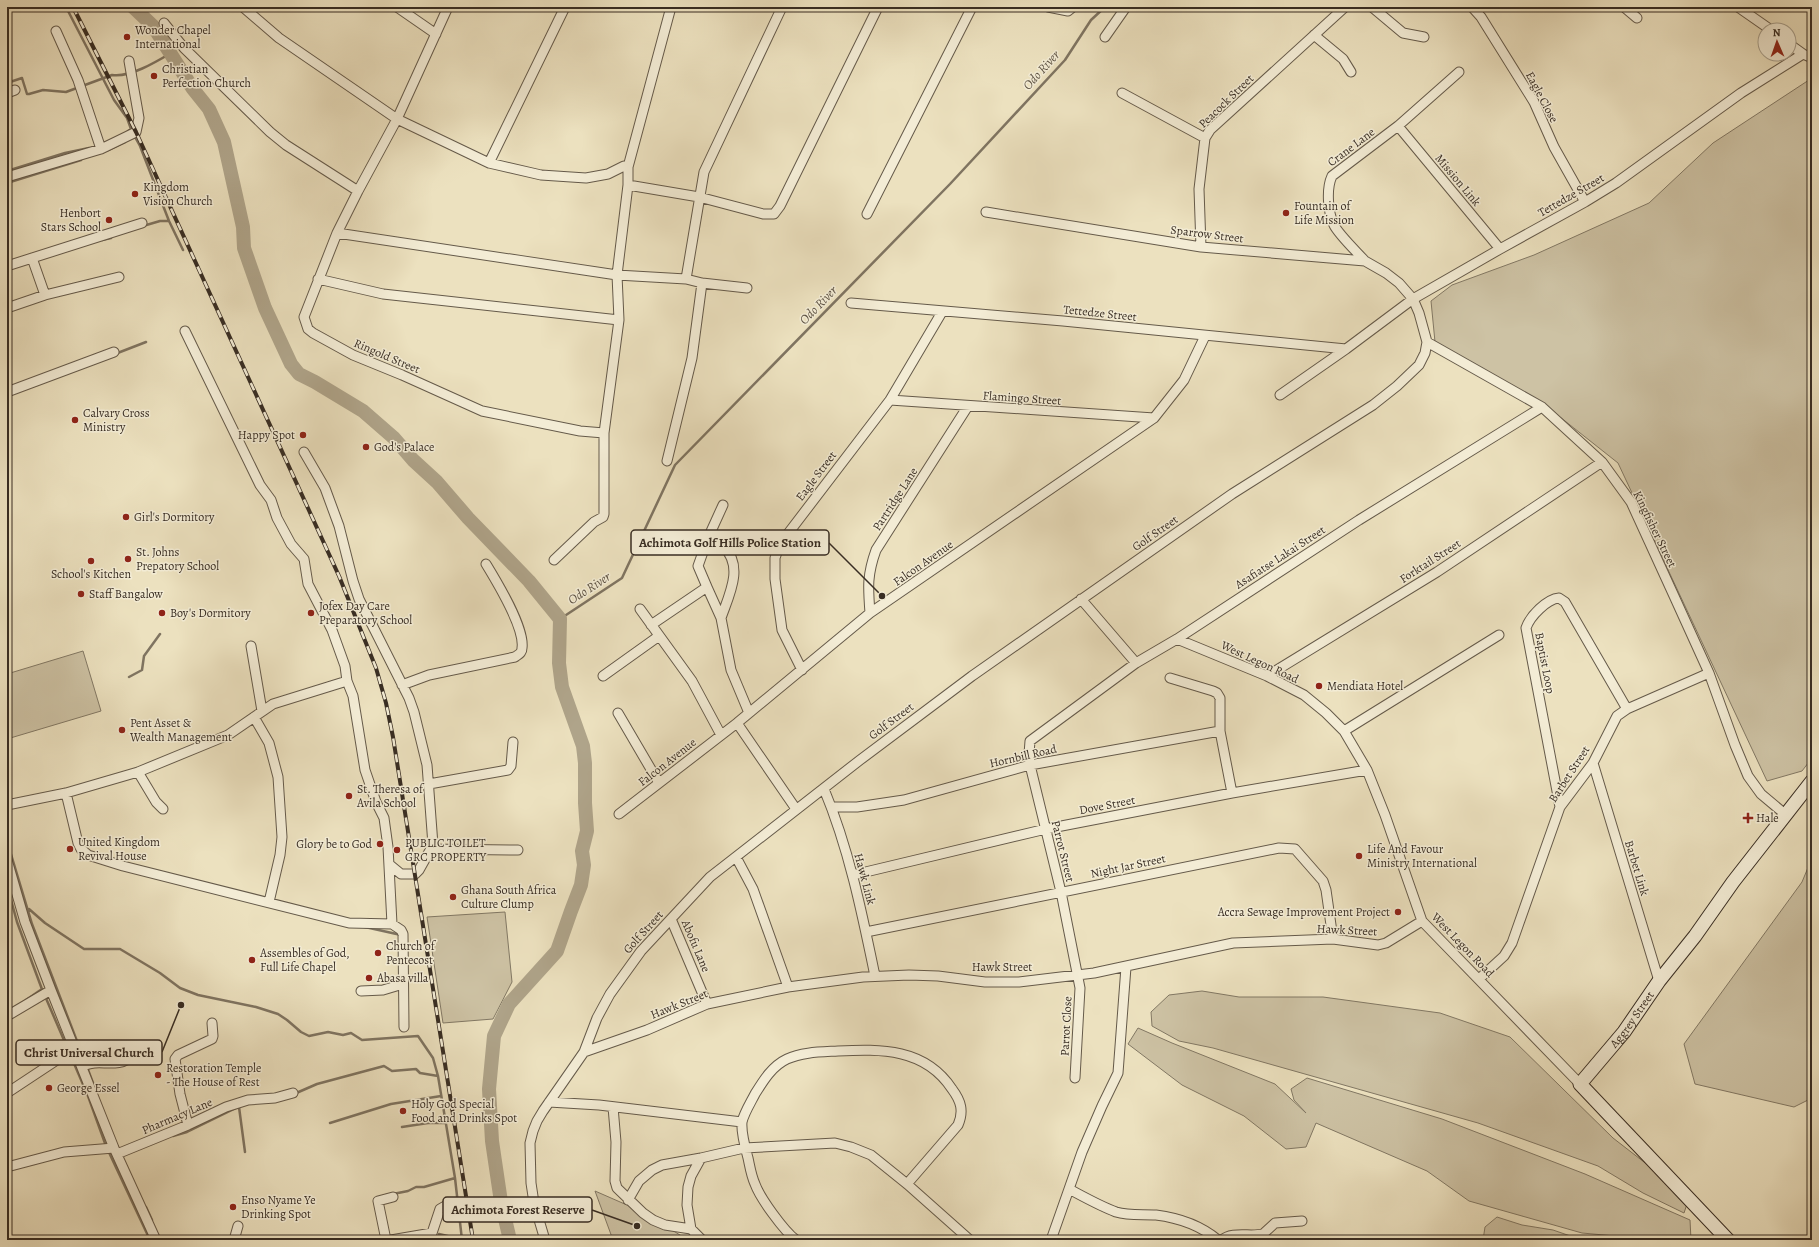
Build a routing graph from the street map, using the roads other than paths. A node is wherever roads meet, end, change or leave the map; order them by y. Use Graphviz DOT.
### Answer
graph roads {
  1 [pos="242,7"];
  2 [pos="397,7"];
  3 [pos="448,7"];
  4 [pos="565,7"];
  5 [pos="671,7"];
  6 [pos="782,7"];
  7 [pos="878,7"];
  8 [pos="972,7"];
  9 [pos="1048,7"];
  10 [pos="1073,7"];
  11 [pos="1126,7"];
  12 [pos="1345,7"];
  13 [pos="1372,7"];
  14 [pos="1472,7"];
  15 [pos="1624,7"];
  16 [pos="1738,7"];
  17 [pos="1637,18"];
  18 [pos="1760,22"];
  19 [pos="164,23"];
  20 [pos="56,31"];
  21 [pos="436,34"];
  22 [pos="1314,35"];
  23 [pos="1105,37"];
  24 [pos="1424,37"];
  25 [pos="1797,50"];
  26 [pos="1803,54"];
  27 [pos="1812,58"];
  28 [pos="129,61"];
  29 [pos="1351,72"];
  30 [pos="1459,72"];
  31 [pos="1122,93"];
  32 [pos="397,119"];
  33 [pos="1398,126"];
  34 [pos="1205,138"];
  35 [pos="101,149"];
  36 [pos="489,163"];
  37 [pos="628,167"];
  38 [pos="7,177"];
  39 [pos="628,185"];
  40 [pos="358,191"];
  41 [pos="699,197"];
  42 [pos="1585,202"];
  43 [pos="986,212"];
  44 [pos="867,214"];
  45 [pos="142,223"];
  46 [pos="337,233"];
  47 [pos="1201,247"];
  48 [pos="1500,249"];
  49 [pos="32,258"];
  50 [pos="1364,261"];
  51 [pos="7,266"];
  52 [pos="617,275"];
  53 [pos="119,277"];
  54 [pos="318,279"];
  55 [pos="686,279"];
  56 [pos="702,283"];
  57 [pos="747,288"];
  58 [pos="45,296"];
  59 [pos="1413,300"];
  60 [pos="851,303"];
  61 [pos="7,308"];
  62 [pos="942,312"];
  63 [pos="618,320"];
  64 [pos="185,331"];
  65 [pos="1205,336"];
  66 [pos="1427,342"];
  67 [pos="1346,349"];
  68 [pos="114,352"];
  69 [pos="7,392"];
  70 [pos="1280,395"];
  71 [pos="890,400"];
  72 [pos="968,406"];
  73 [pos="1542,407"];
  74 [pos="1154,418"];
  75 [pos="604,433"];
  76 [pos="304,452"];
  77 [pos="667,461"];
  78 [pos="1602,462"];
  79 [pos="723,505"];
  80 [pos="708,538"];
  81 [pos="554,560"];
  82 [pos="486,564"];
  83 [pos="707,587"];
  84 [pos="1081,599"];
  85 [pos="640,609"];
  86 [pos="870,614"];
  87 [pos="721,618"];
  88 [pos="651,625"];
  89 [pos="1499,635"];
  90 [pos="659,636"];
  91 [pos="1177,639"];
  92 [pos="251,646"];
  93 [pos="1136,663"];
  94 [pos="802,670"];
  95 [pos="1710,673"];
  96 [pos="603,676"];
  97 [pos="1267,676"];
  98 [pos="1170,678"];
  99 [pos="347,681"];
  100 [pos="402,684"];
  101 [pos="1627,709"];
  102 [pos="618,713"];
  103 [pos="749,713"];
  104 [pos="258,714"];
  105 [pos="737,723"];
  106 [pos="1220,731"];
  107 [pos="1344,731"];
  108 [pos="721,735"];
  109 [pos="1036,736"];
  110 [pos="513,742"];
  111 [pos="1593,762"];
  112 [pos="1030,765"];
  113 [pos="1367,770"];
  114 [pos="138,772"];
  115 [pos="1812,781"];
  116 [pos="659,783"];
  117 [pos="429,784"];
  118 [pos="824,789"];
  119 [pos="66,793"];
  120 [pos="1232,793"];
  121 [pos="7,805"];
  122 [pos="1560,806"];
  123 [pos="832,807"];
  124 [pos="164,809"];
  125 [pos="796,809"];
  126 [pos="619,814"];
  127 [pos="1786,815"];
  128 [pos="1046,829"];
  129 [pos="431,849"];
  130 [pos="518,850"];
  131 [pos="736,857"];
  132 [pos="7,860"];
  133 [pos="390,866"];
  134 [pos="853,875"];
  135 [pos="1062,892"];
  136 [pos="268,902"];
  137 [pos="671,919"];
  138 [pos="1422,921"];
  139 [pos="392,924"];
  140 [pos="866,932"];
  141 [pos="1333,939"];
  142 [pos="1126,967"];
  143 [pos="1078,974"];
  144 [pos="875,976"];
  145 [pos="1479,979"];
  146 [pos="1659,981"];
  147 [pos="403,984"];
  148 [pos="788,987"];
  149 [pos="51,990"];
  150 [pos="361,990"];
  151 [pos="707,1004"];
  152 [pos="7,1016"];
  153 [pos="212,1024"];
  154 [pos="404,1026"];
  155 [pos="75,1048"];
  156 [pos="584,1052"];
  157 [pos="129,1057"];
  158 [pos="82,1066"];
  159 [pos="1075,1078"];
  160 [pos="1580,1084"];
  161 [pos="7,1093"];
  162 [pos="293,1093"];
  163 [pos="549,1102"];
  164 [pos="613,1107"];
  165 [pos="742,1122"];
  166 [pos="188,1125"];
  167 [pos="744,1148"];
  168 [pos="115,1151"];
  169 [pos="701,1158"];
  170 [pos="7,1167"];
  171 [pos="907,1184"];
  172 [pos="1069,1189"];
  173 [pos="393,1197"];
  174 [pos="628,1200"];
  175 [pos="447,1205"];
  176 [pos="1302,1221"];
  177 [pos="238,1226"];
  178 [pos="691,1229"];
  179 [pos="156,1240"];
  180 [pos="234,1240"];
  181 [pos="386,1240"];
  182 [pos="391,1240"];
  183 [pos="545,1240"];
  184 [pos="702,1240"];
  185 [pos="796,1240"];
  186 [pos="970,1240"];
  187 [pos="1051,1240"];
  188 [pos="1218,1240"];
  189 [pos="1222,1240"];
  190 [pos="1728,1240"];
  1 -- 32 [label="street"];
  2 -- 21 [label="street"];
  3 -- 21 [label="street, Ringold Street"];
  4 -- 36 [label="street"];
  5 -- 37 [label="street"];
  6 -- 41 [label="street"];
  7 -- 41 [label="street"];
  8 -- 44 [label="street"];
  9 -- 10 [label="street"];
  11 -- 23 [label="street"];
  12 -- 22 [label="street, Peacock Street"];
  13 -- 24 [label="street"];
  14 -- 42 [label="street, Eagle Close"];
  15 -- 17 [label="street"];
  16 -- 18 [label="street"];
  19 -- 40 [label="street"];
  20 -- 35 [label="street"];
  21 -- 32 [label="street, Ringold Street"];
  22 -- 29 [label="street"];
  22 -- 34 [label="street, Peacock Street"];
  25 -- 26 [label="street"];
  26 -- 27 [label="street"];
  26 -- 42 [label="street, Tettedze Street"];
  28 -- 35 [label="street"];
  30 -- 33 [label="street, Crane Lane"];
  31 -- 34 [label="street"];
  32 -- 36 [label="street"];
  32 -- 40 [label="street, Ringold Street"];
  33 -- 48 [label="street, Mission Link"];
  33 -- 50 [label="street, Crane Lane"];
  34 -- 47 [label="street, Peacock Street"];
  35 -- 38 [label="street"];
  36 -- 37 [label="street"];
  37 -- 39 [label="street"];
  39 -- 41 [label="street"];
  39 -- 52 [label="street"];
  40 -- 46 [label="street, Ringold Street"];
  41 -- 55 [label="street"];
  42 -- 48 [label="street, Tettedze Street"];
  43 -- 47 [label="street, Sparrow Street"];
  45 -- 49 [label="street"];
  46 -- 52 [label="street"];
  46 -- 54 [label="street, Ringold Street"];
  47 -- 50 [label="street, Sparrow Street"];
  48 -- 59 [label="street, Tettedze Street"];
  49 -- 51 [label="street"];
  49 -- 58 [label="street"];
  50 -- 59 [label="street, Sparrow Street"];
  52 -- 55 [label="street"];
  52 -- 63 [label="street"];
  53 -- 58 [label="street"];
  54 -- 63 [label="street"];
  54 -- 75 [label="street, Ringold Street"];
  55 -- 56 [label="street"];
  56 -- 57 [label="street"];
  56 -- 77 [label="street"];
  58 -- 61 [label="street"];
  59 -- 66 [label="street"];
  59 -- 67 [label="street, Tettedze Street"];
  60 -- 62 [label="street, Tettedze Street"];
  62 -- 65 [label="street, Tettedze Street"];
  62 -- 71 [label="street, Eagle Street"];
  63 -- 75 [label="street"];
  64 -- 99 [label="street"];
  65 -- 67 [label="street, Tettedze Street"];
  65 -- 74 [label="street, Falcon Avenue"];
  66 -- 73 [label="street, Kingfisher Street"];
  66 -- 84 [label="street, Golf Street"];
  67 -- 70 [label="street, Tettedze Street"];
  68 -- 69 [label="street"];
  71 -- 72 [label="street, Flamingo Street"];
  71 -- 94 [label="street, Eagle Street"];
  72 -- 74 [label="street, Flamingo Street"];
  72 -- 86 [label="street, Partridge Lane"];
  73 -- 78 [label="street, Kingfisher Street"];
  73 -- 91 [label="street, Asafiatse Lakai Street"];
  74 -- 86 [label="street, Falcon Avenue"];
  75 -- 81 [label="street"];
  76 -- 100 [label="street"];
  78 -- 95 [label="street, Kingfisher Street"];
  78 -- 97 [label="street, Forktail Street"];
  79 -- 80 [label="street"];
  80 -- 83 [label="street"];
  80 -- 87 [label="street"];
  82 -- 100 [label="street"];
  83 -- 87 [label="street"];
  83 -- 88 [label="street"];
  84 -- 93 [label="street"];
  84 -- 118 [label="street, Golf Street"];
  85 -- 88 [label="street"];
  86 -- 94 [label="street, Falcon Avenue"];
  87 -- 103 [label="street"];
  88 -- 90 [label="street"];
  89 -- 107 [label="street"];
  90 -- 96 [label="street"];
  90 -- 108 [label="street"];
  91 -- 93 [label="street, Asafiatse Lakai Street"];
  91 -- 97 [label="street, West Legon Road"];
  92 -- 104 [label="street"];
  93 -- 109 [label="street, Asafiatse Lakai Street"];
  94 -- 103 [label="street, Falcon Avenue"];
  95 -- 101 [label="street, Barbet Street"];
  95 -- 127 [label="street, Kingfisher Street"];
  97 -- 107 [label="street, West Legon Road"];
  98 -- 106 [label="street"];
  99 -- 104 [label="street"];
  99 -- 133 [label="street"];
  100 -- 117 [label="street"];
  101 -- 111 [label="street, Barbet Street"];
  101 -- 122 [label="street, Baptist Loop"];
  102 -- 116 [label="street"];
  103 -- 105 [label="street, Falcon Avenue"];
  104 -- 114 [label="street"];
  104 -- 136 [label="street"];
  105 -- 108 [label="street, Falcon Avenue"];
  105 -- 125 [label="street"];
  106 -- 112 [label="street, Hornbill Road"];
  106 -- 120 [label="street"];
  107 -- 113 [label="street, West Legon Road"];
  108 -- 116 [label="street, Falcon Avenue"];
  109 -- 112 [label="street, Parrot Street"];
  110 -- 117 [label="street"];
  111 -- 122 [label="street, Barbet Street"];
  111 -- 146 [label="street, Barbet Link"];
  112 -- 123 [label="street, Hornbill Road"];
  112 -- 128 [label="street, Parrot Street"];
  113 -- 120 [label="street, Dove Street"];
  113 -- 138 [label="street, West Legon Road"];
  114 -- 119 [label="street"];
  114 -- 124 [label="street"];
  115 -- 127 [label="main road, Aggrey Street"];
  116 -- 126 [label="street, Falcon Avenue"];
  117 -- 129 [label="street"];
  118 -- 123 [label="street, Hawk Link"];
  118 -- 125 [label="street, Golf Street"];
  119 -- 121 [label="street"];
  119 -- 136 [label="street"];
  120 -- 128 [label="street, Dove Street"];
  122 -- 145 [label="street, Barbet Street"];
  123 -- 134 [label="street, Hawk Link"];
  125 -- 131 [label="street, Golf Street"];
  127 -- 146 [label="main road, Aggrey Street"];
  128 -- 134 [label="street, Dove Street"];
  128 -- 135 [label="street, Parrot Street"];
  129 -- 130 [label="street"];
  129 -- 133 [label="street"];
  131 -- 137 [label="street, Golf Street"];
  131 -- 148 [label="street"];
  132 -- 149 [label="street"];
  133 -- 139 [label="street"];
  134 -- 140 [label="street, Hawk Link"];
  135 -- 140 [label="street, Night Jar Street"];
  135 -- 141 [label="street, Night Jar Street"];
  135 -- 143 [label="street, Parrot Street"];
  136 -- 139 [label="street"];
  137 -- 151 [label="street, Abofu Lane"];
  137 -- 156 [label="street, Golf Street"];
  138 -- 141 [label="street, Hawk Street"];
  138 -- 145 [label="street, West Legon Road"];
  139 -- 147 [label="street"];
  140 -- 144 [label="street, Hawk Link"];
  141 -- 142 [label="street, Hawk Street"];
  142 -- 143 [label="street, Hawk Street"];
  142 -- 172 [label="street"];
  143 -- 144 [label="street, Hawk Street"];
  143 -- 159 [label="street, Parrot Close"];
  144 -- 148 [label="street, Hawk Street"];
  145 -- 160 [label="street, West Legon Road"];
  146 -- 160 [label="main road, Aggrey Street"];
  147 -- 150 [label="street"];
  147 -- 154 [label="street"];
  148 -- 151 [label="street, Hawk Street"];
  149 -- 152 [label="street"];
  149 -- 155 [label="street"];
  151 -- 156 [label="street, Hawk Street"];
  153 -- 166 [label="street"];
  155 -- 158 [label="street"];
  155 -- 161 [label="street"];
  156 -- 163 [label="street, Golf Street"];
  157 -- 158 [label="street"];
  158 -- 168 [label="street"];
  160 -- 190 [label="main road"];
  162 -- 166 [label="street, Pharmacy Lane"];
  163 -- 164 [label="street"];
  163 -- 183 [label="street, Golf Street"];
  164 -- 165 [label="street"];
  164 -- 174 [label="street"];
  165 -- 167 [label="street"];
  165 -- 171 [label="street"];
  166 -- 168 [label="street, Pharmacy Lane"];
  167 -- 169 [label="street"];
  167 -- 171 [label="street"];
  167 -- 185 [label="street"];
  168 -- 170 [label="street, Pharmacy Lane"];
  168 -- 179 [label="street"];
  169 -- 174 [label="street"];
  169 -- 178 [label="street"];
  171 -- 186 [label="street"];
  172 -- 187 [label="street"];
  172 -- 188 [label="street"];
  173 -- 181 [label="street"];
  174 -- 178 [label="street"];
  175 -- 182 [label="street"];
  176 -- 189 [label="street"];
  177 -- 180 [label="street"];
  178 -- 184 [label="street"];
}
